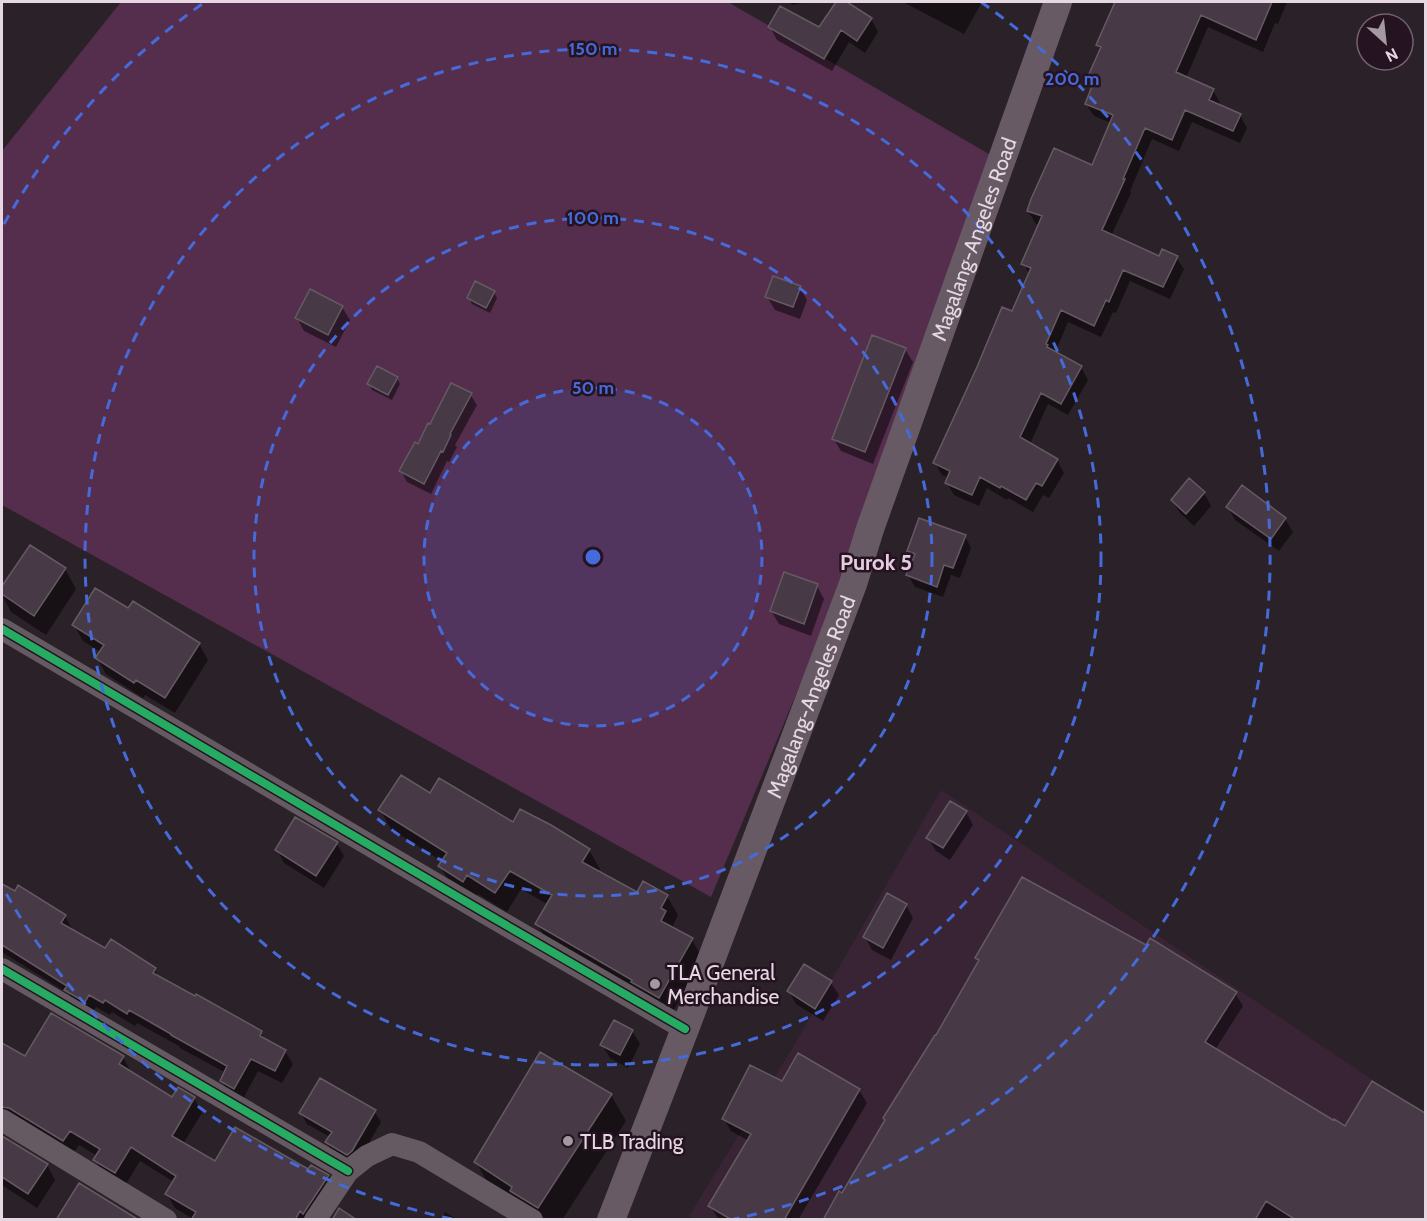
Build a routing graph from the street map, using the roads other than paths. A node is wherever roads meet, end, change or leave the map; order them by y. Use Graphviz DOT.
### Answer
graph roads {
  1 [pos="1058,2"];
  2 [pos="2,629"];
  3 [pos="2,969"];
  4 [pos="685,1029"];
  5 [pos="2,1120"];
  6 [pos="348,1171"];
  7 [pos="166,1220"];
  8 [pos="315,1220"];
  9 [pos="532,1220"];
  10 [pos="611,1220"];
  1 -- 4 [label="main road, Magalang-Angeles Road"];
  2 -- 4 [label="street"];
  3 -- 6 [label="street"];
  4 -- 10 [label="main road, Magalang-Angeles Road"];
  5 -- 7 [label="street"];
  6 -- 8 [label="street"];
  6 -- 9 [label="street"];
}
